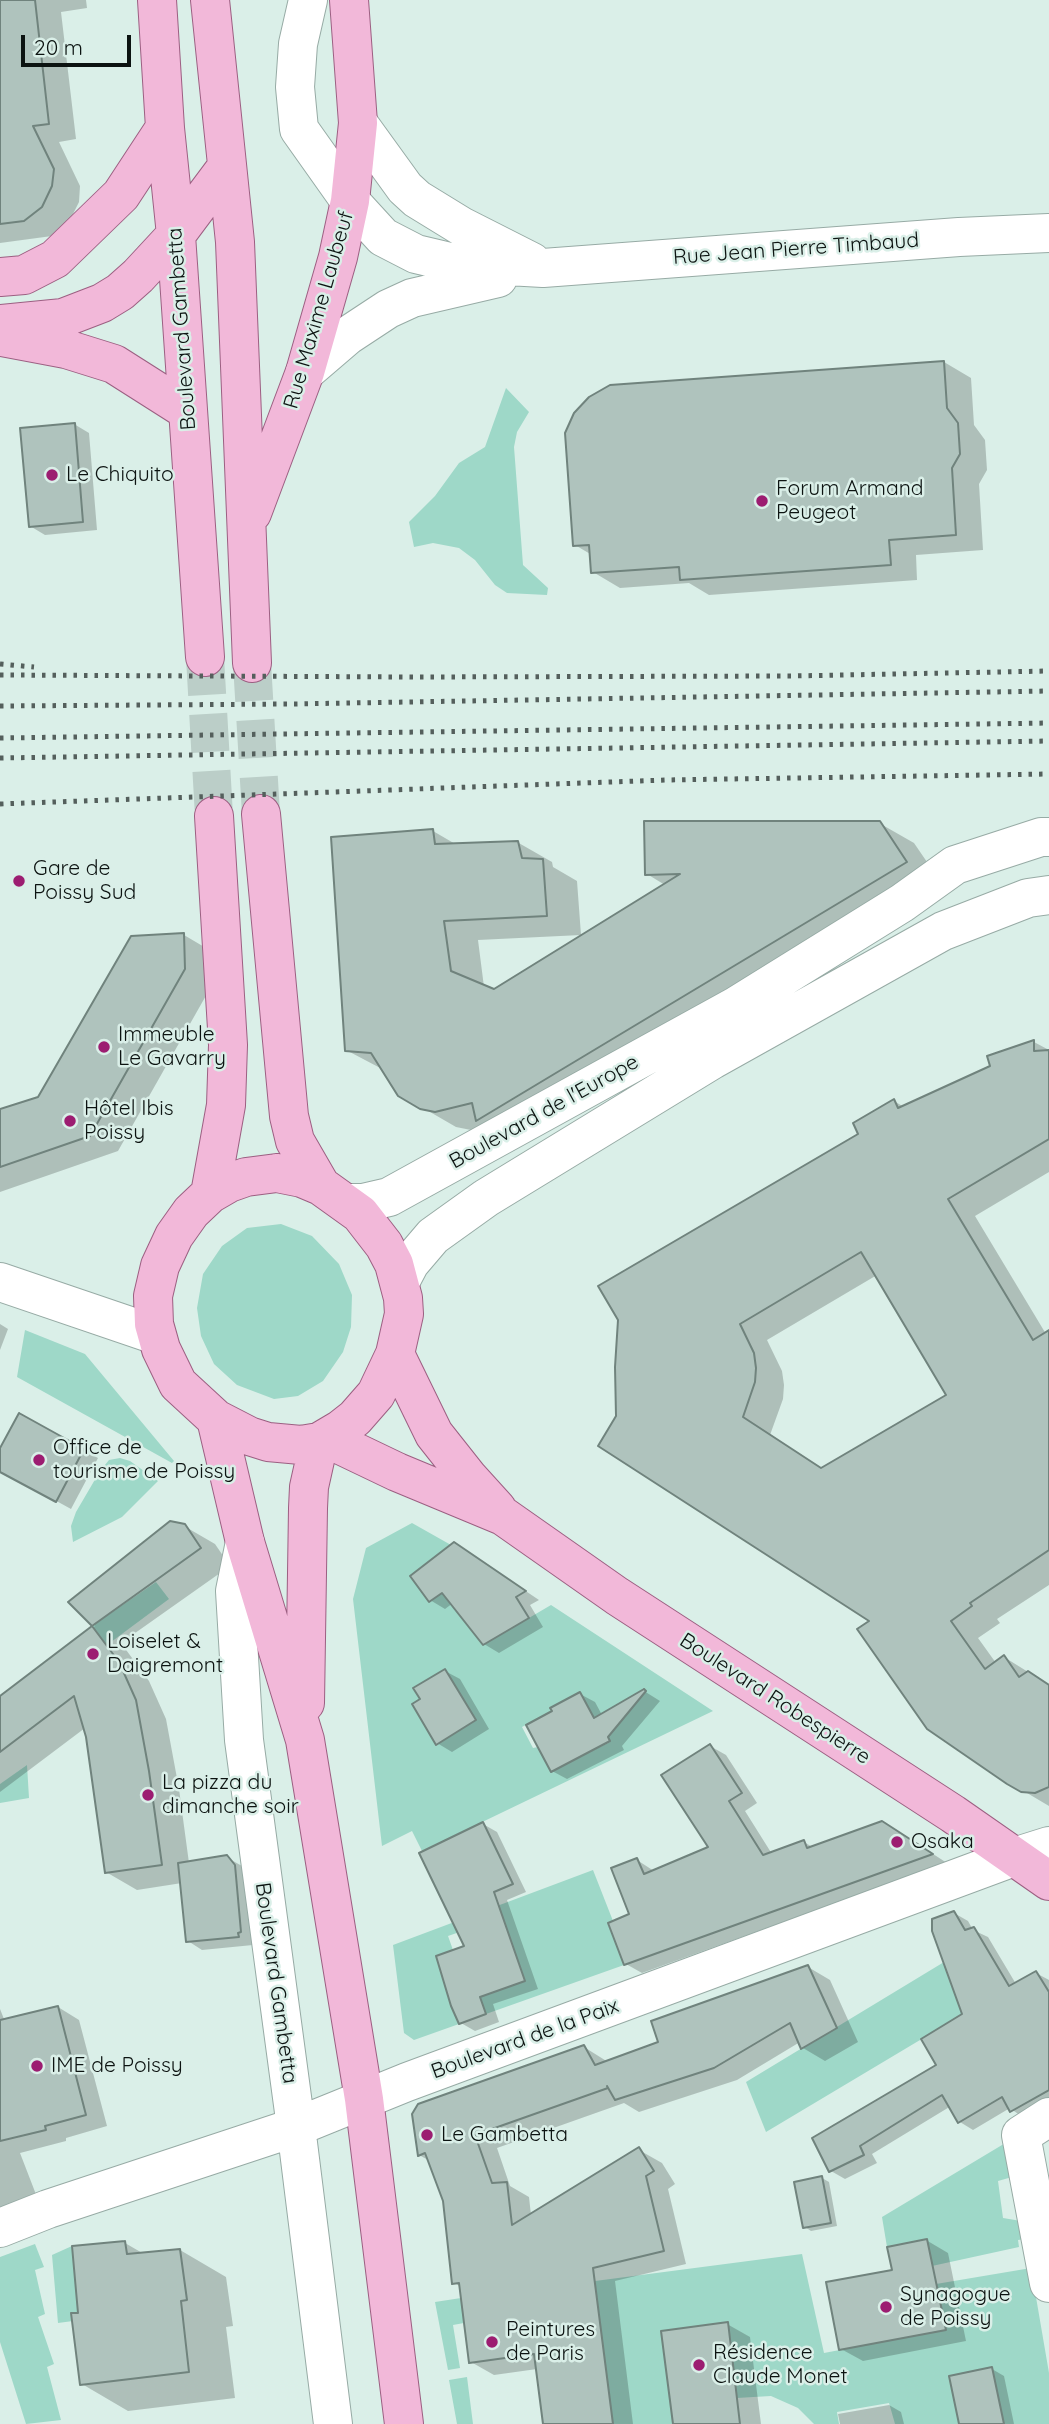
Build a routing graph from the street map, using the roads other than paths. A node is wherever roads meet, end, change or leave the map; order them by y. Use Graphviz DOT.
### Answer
graph roads {
  1 [pos="157,0"];
  2 [pos="210,0"];
  3 [pos="308,0"];
  4 [pos="349,0"];
  5 [pos="358,123"];
  6 [pos="165,128"];
  7 [pos="226,168"];
  8 [pos="350,201"];
  9 [pos="1049,233"];
  10 [pos="176,235"];
  11 [pos="543,268"];
  12 [pos="0,277"];
  13 [pos="0,324"];
  14 [pos="0,336"];
  15 [pos="305,372"];
  16 [pos="188,411"];
  17 [pos="246,528"];
  18 [pos="205,657"];
  19 [pos="252,663"];
  20 [pos="261,814"];
  21 [pos="214,816"];
  22 [pos="1049,837"];
  23 [pos="955,865"];
  24 [pos="1049,895"];
  25 [pos="902,903"];
  26 [pos="943,931"];
  27 [pos="909,948"];
  28 [pos="736,1006"];
  29 [pos="712,1060"];
  30 [pos="210,1194"];
  31 [pos="334,1195"];
  32 [pos="0,1282"];
  33 [pos="400,1282"];
  34 [pos="156,1335"];
  35 [pos="395,1354"];
  36 [pos="216,1419"];
  37 [pos="323,1440"];
  38 [pos="503,1516"];
  39 [pos="245,1542"];
  40 [pos="305,1740"];
  41 [pos="1032,1851"];
  42 [pos="1049,1881"];
  43 [pos="364,2099"];
  44 [pos="1035,2126"];
  45 [pos="296,2127"];
  46 [pos="0,2228"];
  47 [pos="1049,2283"];
  48 [pos="333,2424"];
  49 [pos="404,2424"];
  1 -- 6 [label="main road, Boulevard Gambetta"];
  2 -- 7 [label="main road"];
  3 -- 8 [label="street, Rue Jean Pierre Timbaud"];
  4 -- 5 [label="main road, Rue Maxime Laubeuf"];
  5 -- 8 [label="main road, Rue Maxime Laubeuf"];
  5 -- 11 [label="street"];
  6 -- 10 [label="main road, Boulevard Gambetta"];
  6 -- 12 [label="main road"];
  7 -- 10 [label="main road"];
  7 -- 17 [label="main road"];
  8 -- 11 [label="street, Rue Jean Pierre Timbaud"];
  8 -- 15 [label="main road, Rue Maxime Laubeuf"];
  9 -- 11 [label="street, Rue Jean Pierre Timbaud"];
  10 -- 13 [label="main road"];
  10 -- 16 [label="main road, Boulevard Gambetta"];
  11 -- 15 [label="street, Rue Jean Pierre Timbaud"];
  14 -- 16 [label="main road"];
  15 -- 17 [label="main road, Rue Maxime Laubeuf"];
  16 -- 18 [label="main road, Boulevard Gambetta"];
  17 -- 19 [label="main road"];
  20 -- 31 [label="main road"];
  21 -- 30 [label="main road"];
  22 -- 23 [label="street, Boulevard de l'Europe"];
  23 -- 25 [label="street, Boulevard de l'Europe"];
  23 -- 26 [label="street"];
  24 -- 26 [label="street, Boulevard de l'Europe"];
  25 -- 27 [label="street"];
  25 -- 28 [label="street, Boulevard de l'Europe"];
  26 -- 27 [label="street, Boulevard de l'Europe"];
  27 -- 29 [label="street, Boulevard de l'Europe"];
  28 -- 29 [label="street, Boulevard de l'Europe"];
  28 -- 31 [label="street, Boulevard de l'Europe"];
  29 -- 33 [label="street, Boulevard de l'Europe"];
  30 -- 31 [label="main road"];
  30 -- 34 [label="main road"];
  31 -- 33 [label="main road"];
  32 -- 34 [label="street"];
  33 -- 35 [label="main road"];
  34 -- 36 [label="main road"];
  35 -- 37 [label="main road"];
  35 -- 38 [label="main road, Boulevard Robespierre"];
  36 -- 37 [label="main road"];
  36 -- 39 [label="main road, Boulevard Gambetta"];
  37 -- 38 [label="main road, Boulevard Robespierre"];
  37 -- 40 [label="main road, Boulevard Gambetta"];
  38 -- 41 [label="main road, Boulevard Robespierre"];
  39 -- 40 [label="main road, Boulevard Gambetta"];
  39 -- 45 [label="street, Boulevard Gambetta"];
  40 -- 43 [label="main road, Boulevard Gambetta"];
  41 -- 42 [label="main road, Boulevard Robespierre"];
  41 -- 43 [label="street, Boulevard de la Paix"];
  43 -- 45 [label="street, Boulevard de la Paix"];
  43 -- 49 [label="main road, Boulevard Gambetta"];
  44 -- 47 [label="street"];
  45 -- 46 [label="street, Boulevard de la Paix"];
  45 -- 48 [label="street, Boulevard Gambetta"];
}
